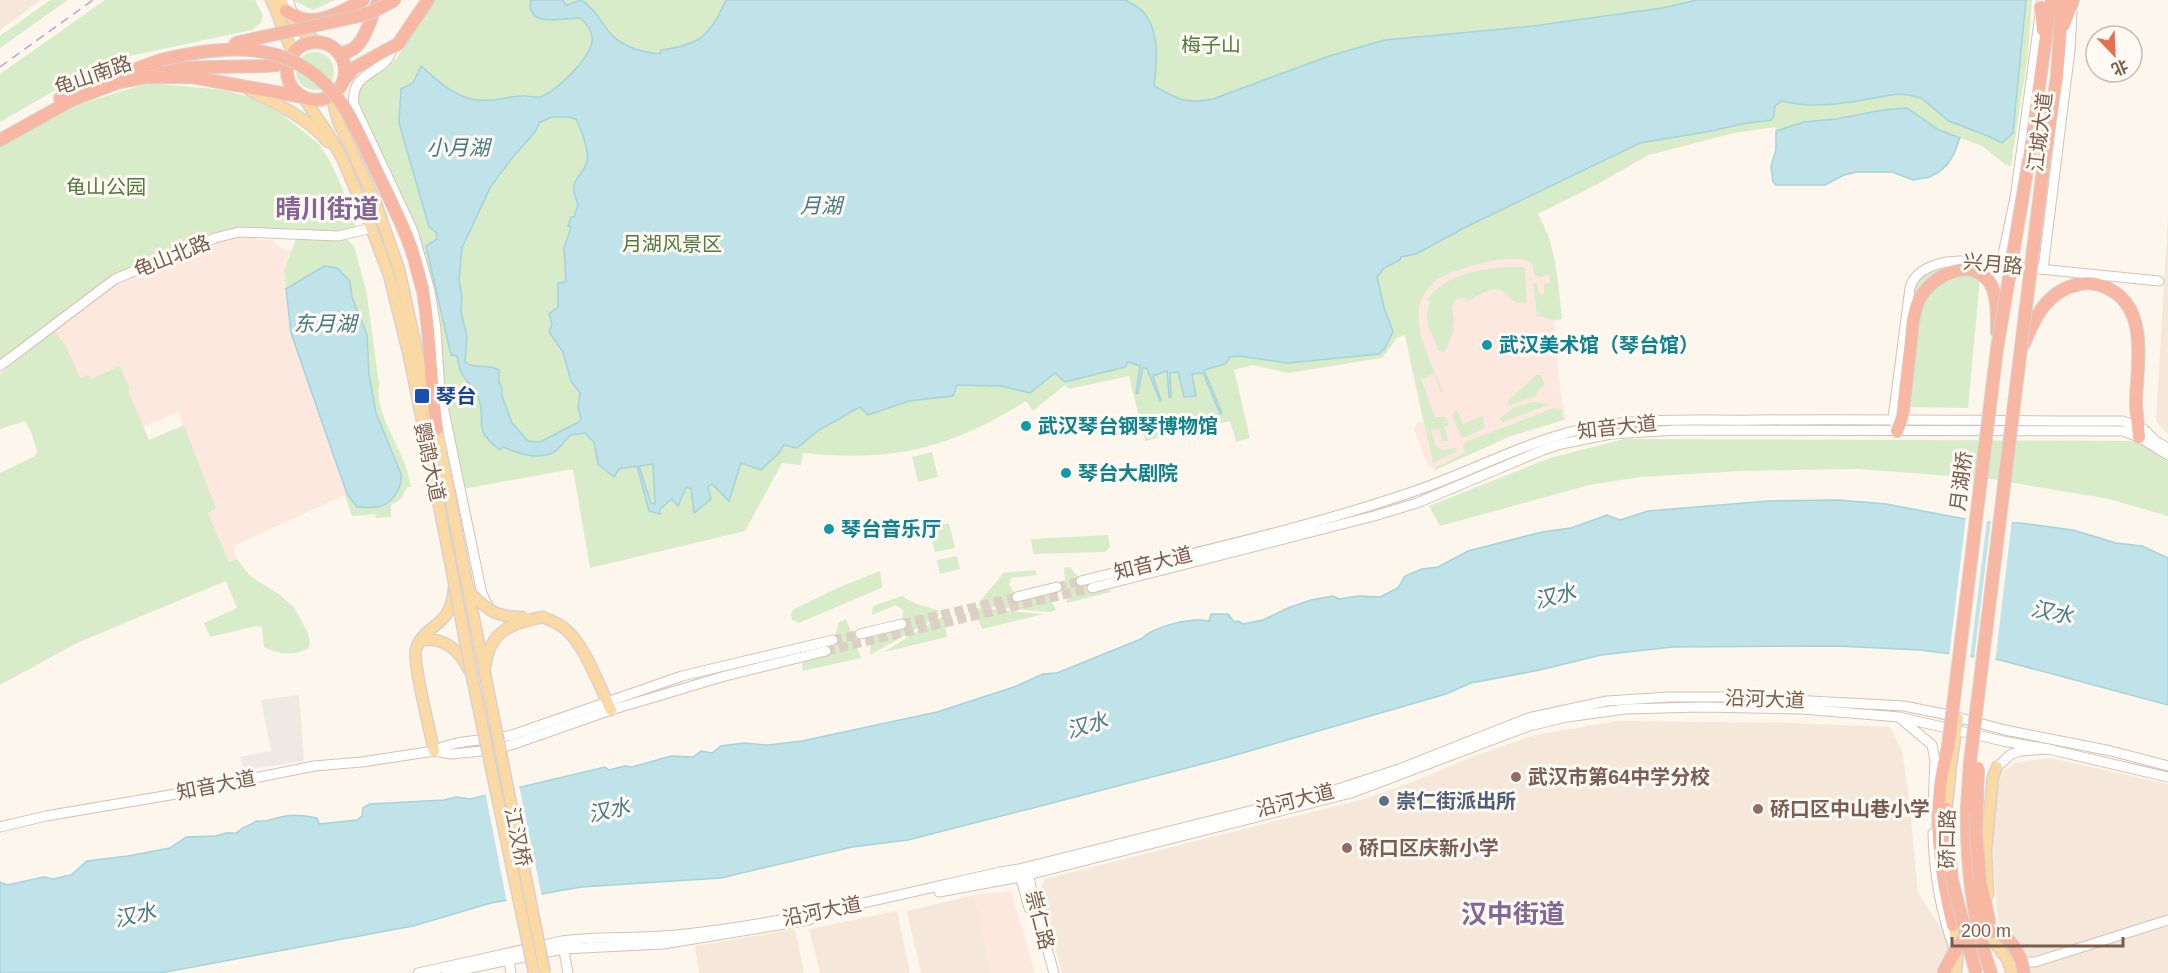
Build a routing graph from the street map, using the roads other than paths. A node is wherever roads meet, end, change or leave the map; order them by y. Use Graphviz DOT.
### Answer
graph roads {
  1 [pos="269,0"];
  2 [pos="363,0"];
  3 [pos="379,0"];
  4 [pos="395,0"];
  5 [pos="429,0"];
  6 [pos="2062,0"];
  7 [pos="2073,0"];
  8 [pos="2045,2"];
  9 [pos="285,8"];
  10 [pos="2060,38"];
  11 [pos="317,42"];
  12 [pos="392,49"];
  13 [pos="186,54"];
  14 [pos="340,54"];
  15 [pos="291,56"];
  16 [pos="126,72"];
  17 [pos="344,81"];
  18 [pos="241,87"];
  19 [pos="336,92"];
  20 [pos="303,97"];
  21 [pos="0,132"];
  22 [pos="0,140"];
  23 [pos="342,158"];
  24 [pos="2029,159"];
  25 [pos="372,228"];
  26 [pos="2001,264"];
  27 [pos="2043,269"];
  28 [pos="2159,281"];
  29 [pos="1997,348"];
  30 [pos="2021,351"];
  31 [pos="0,366"];
  32 [pos="1898,418"];
  33 [pos="437,429"];
  34 [pos="1897,431"];
  35 [pos="2138,432"];
  36 [pos="2168,448"];
  37 [pos="2168,455"];
  38 [pos="1081,581"];
  39 [pos="454,584"];
  40 [pos="1057,587"];
  41 [pos="1092,588"];
  42 [pos="468,591"];
  43 [pos="1017,597"];
  44 [pos="494,613"];
  45 [pos="543,617"];
  46 [pos="902,624"];
  47 [pos="860,634"];
  48 [pos="833,640"];
  49 [pos="420,641"];
  50 [pos="826,651"];
  51 [pos="484,674"];
  52 [pos="472,677"];
  53 [pos="490,702"];
  54 [pos="478,704"];
  55 [pos="609,706"];
  56 [pos="1978,714"];
  57 [pos="1899,717"];
  58 [pos="1958,718"];
  59 [pos="1956,729"];
  60 [pos="1948,747"];
  61 [pos="2048,749"];
  62 [pos="434,751"];
  63 [pos="2168,766"];
  64 [pos="1997,767"];
  65 [pos="2168,777"];
  66 [pos="0,827"];
  67 [pos="1042,871"];
  68 [pos="1024,872"];
  69 [pos="1006,878"];
  70 [pos="1030,899"];
  71 [pos="1989,920"];
  72 [pos="2168,922"];
  73 [pos="1953,925"];
  74 [pos="562,945"];
  75 [pos="508,956"];
  76 [pos="2007,958"];
  77 [pos="1958,960"];
  78 [pos="418,973"];
  79 [pos="447,973"];
  80 [pos="511,973"];
  81 [pos="534,973"];
  82 [pos="545,973"];
  83 [pos="568,973"];
  84 [pos="1047,973"];
  85 [pos="1054,973"];
  86 [pos="1943,973"];
  87 [pos="1956,973"];
  88 [pos="1976,973"];
  89 [pos="1991,973"];
  90 [pos="2012,973"];
  91 [pos="2022,973"];
  1 -- 9 [label="main road"];
  2 -- 9 [label="highway"];
  3 -- 14 [label="highway"];
  4 -- 13 [label="highway, bridge"];
  5 -- 12 [label="highway"];
  6 -- 10 [label="highway, 江城大道"];
  7 -- 10 [label="highway"];
  7 -- 27 [label="main road, 江城大道"];
  8 -- 24 [label="highway, 江城大道"];
  8 -- 26 [label="main road, 江城大道"];
  9 -- 11 [label="main road"];
  9 -- 15 [label="main road"];
  10 -- 30 [label="highway, 江城大道, bridge"];
  11 -- 14 [label="highway"];
  11 -- 15 [label="highway"];
  12 -- 17 [label="highway"];
  12 -- 44 [label="main road"];
  13 -- 16 [label="highway, bridge"];
  13 -- 33 [label="highway, bridge"];
  14 -- 17 [label="highway"];
  15 -- 16 [label="highway"];
  15 -- 20 [label="highway"];
  16 -- 21 [label="highway, 龟山南路"];
  17 -- 19 [label="highway"];
  18 -- 20 [label="highway, 龟山南路"];
  18 -- 22 [label="highway, 龟山南路"];
  18 -- 23 [label="main road"];
  19 -- 20 [label="highway"];
  19 -- 33 [label="main road, 鹦鹉大道"];
  20 -- 23 [label="main road"];
  23 -- 25 [label="main road, 鹦鹉大道"];
  24 -- 29 [label="highway, 月湖桥, bridge"];
  25 -- 31 [label="main road, 龟山北路"];
  25 -- 39 [label="main road, 鹦鹉大道, bridge"];
  26 -- 27 [label="main road, 兴月路"];
  26 -- 32 [label="main road, 兴月路"];
  27 -- 28 [label="main road, 兴月路"];
  29 -- 32 [label="highway, bridge"];
  29 -- 60 [label="highway, 月湖桥, bridge"];
  30 -- 35 [label="highway, bridge"];
  30 -- 56 [label="highway, bridge"];
  32 -- 34 [label="highway"];
  32 -- 35 [label="main road, 知音大道"];
  32 -- 38 [label="main road, 知音大道"];
  33 -- 42 [label="main road, 鹦鹉大道, bridge"];
  34 -- 35 [label="main road, 知音大道"];
  34 -- 41 [label="main road, 知音大道"];
  35 -- 36 [label="main road, 知音大道"];
  35 -- 37 [label="main road, 知音大道"];
  39 -- 49 [label="main road, bridge"];
  39 -- 52 [label="main road, 鹦鹉大道, bridge"];
  40 -- 43 [label="main road"];
  42 -- 44 [label="main road, bridge"];
  42 -- 51 [label="main road, 鹦鹉大道, bridge"];
  44 -- 45 [label="main road, bridge"];
  45 -- 51 [label="main road, bridge"];
  45 -- 55 [label="main road"];
  46 -- 47 [label="main road"];
  48 -- 55 [label="main road, 知音大道"];
  49 -- 52 [label="main road, bridge"];
  49 -- 62 [label="main road"];
  50 -- 55 [label="main road, 知音大道"];
  51 -- 53 [label="main road, 鹦鹉大道, bridge"];
  52 -- 54 [label="main road, 鹦鹉大道, bridge"];
  53 -- 82 [label="main road, 江汉桥, bridge"];
  54 -- 81 [label="main road, 江汉桥, bridge"];
  55 -- 62 [label="main road, 知音大道"];
  56 -- 71 [label="highway, bridge"];
  56 -- 89 [label="highway, bridge"];
  57 -- 59 [label="main road, 沿河大道"];
  57 -- 67 [label="main road, 沿河大道"];
  57 -- 77 [label="main road"];
  58 -- 59 [label="main road, 硚口路"];
  58 -- 63 [label="main road, 沿河大道"];
  58 -- 68 [label="main road, 沿河大道"];
  59 -- 61 [label="main road, 沿河大道"];
  59 -- 73 [label="main road, 硚口路"];
  60 -- 73 [label="highway"];
  60 -- 88 [label="highway, 月湖桥, bridge"];
  61 -- 64 [label="main road, 沿河大道"];
  61 -- 65 [label="main road, 沿河大道"];
  62 -- 66 [label="main road, 知音大道"];
  64 -- 71 [label="main road, 硚口路"];
  67 -- 68 [label="main road, 沿河大道"];
  67 -- 70 [label="main road"];
  68 -- 69 [label="main road, 沿河大道"];
  68 -- 70 [label="main road, 崇仁路"];
  68 -- 74 [label="main road, 沿河大道"];
  69 -- 70 [label="main road"];
  69 -- 74 [label="main road, 沿河大道"];
  70 -- 84 [label="main road, 崇仁路"];
  70 -- 85 [label="main road, 崇仁路"];
  71 -- 76 [label="main road, 硚口路"];
  72 -- 76 [label="main road"];
  72 -- 91 [label="main road"];
  73 -- 77 [label="main road, 硚口路"];
  74 -- 75 [label="main road, 沿河大道"];
  74 -- 83 [label="main road"];
  75 -- 78 [label="main road, 沿河大道"];
  75 -- 79 [label="main road, 沿河大道"];
  75 -- 80 [label="main road"];
  76 -- 90 [label="main road"];
  77 -- 87 [label="main road, 硚口路"];
  86 -- 91 [label="highway, bridge"];
}
